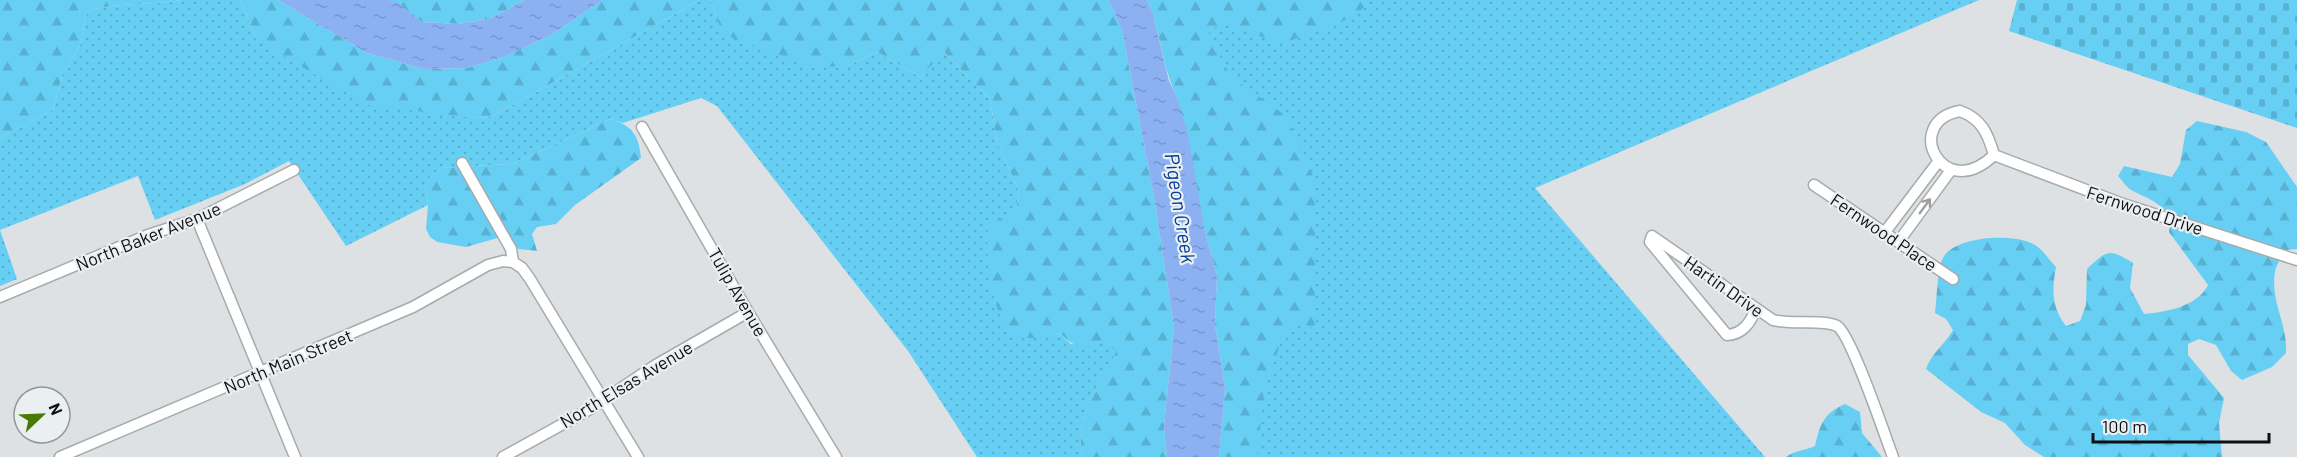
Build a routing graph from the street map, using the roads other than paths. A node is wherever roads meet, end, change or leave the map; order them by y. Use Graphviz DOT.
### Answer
graph roads {
  1 [pos="642,127"];
  2 [pos="1994,155"];
  3 [pos="1938,162"];
  4 [pos="462,163"];
  5 [pos="294,170"];
  6 [pos="1951,170"];
  7 [pos="1815,185"];
  8 [pos="197,219"];
  9 [pos="1885,232"];
  10 [pos="1899,241"];
  11 [pos="2297,260"];
  12 [pos="513,262"];
  13 [pos="1953,279"];
  14 [pos="0,297"];
  15 [pos="1756,309"];
  16 [pos="748,312"];
  17 [pos="261,372"];
  18 [pos="603,400"];
  19 [pos="60,457"];
  20 [pos="295,457"];
  21 [pos="503,457"];
  22 [pos="638,457"];
  23 [pos="836,457"];
  24 [pos="1893,457"];
  1 -- 16 [label="street, Tulip Avenue"];
  2 -- 3 [label="street"];
  2 -- 6 [label="street"];
  2 -- 11 [label="street, Fernwood Drive"];
  3 -- 6 [label="street"];
  3 -- 9 [label="street"];
  4 -- 12 [label="street"];
  5 -- 8 [label="street, North Baker Avenue"];
  10 -- 6 [label="street, one-way"];
  7 -- 9 [label="street, Fernwood Place"];
  8 -- 14 [label="street, North Baker Avenue"];
  8 -- 17 [label="street"];
  9 -- 10 [label="street, Fernwood Place"];
  10 -- 13 [label="street, Fernwood Place"];
  12 -- 17 [label="street, North Main Street"];
  12 -- 18 [label="street"];
  15 -- 15 [label="street, Hartin Drive"];
  15 -- 24 [label="street, Hartin Drive"];
  16 -- 18 [label="street, North Elsas Avenue"];
  16 -- 23 [label="street, Tulip Avenue"];
  17 -- 19 [label="street, North Main Street"];
  17 -- 20 [label="street"];
  18 -- 21 [label="street, North Elsas Avenue"];
  18 -- 22 [label="street"];
}
